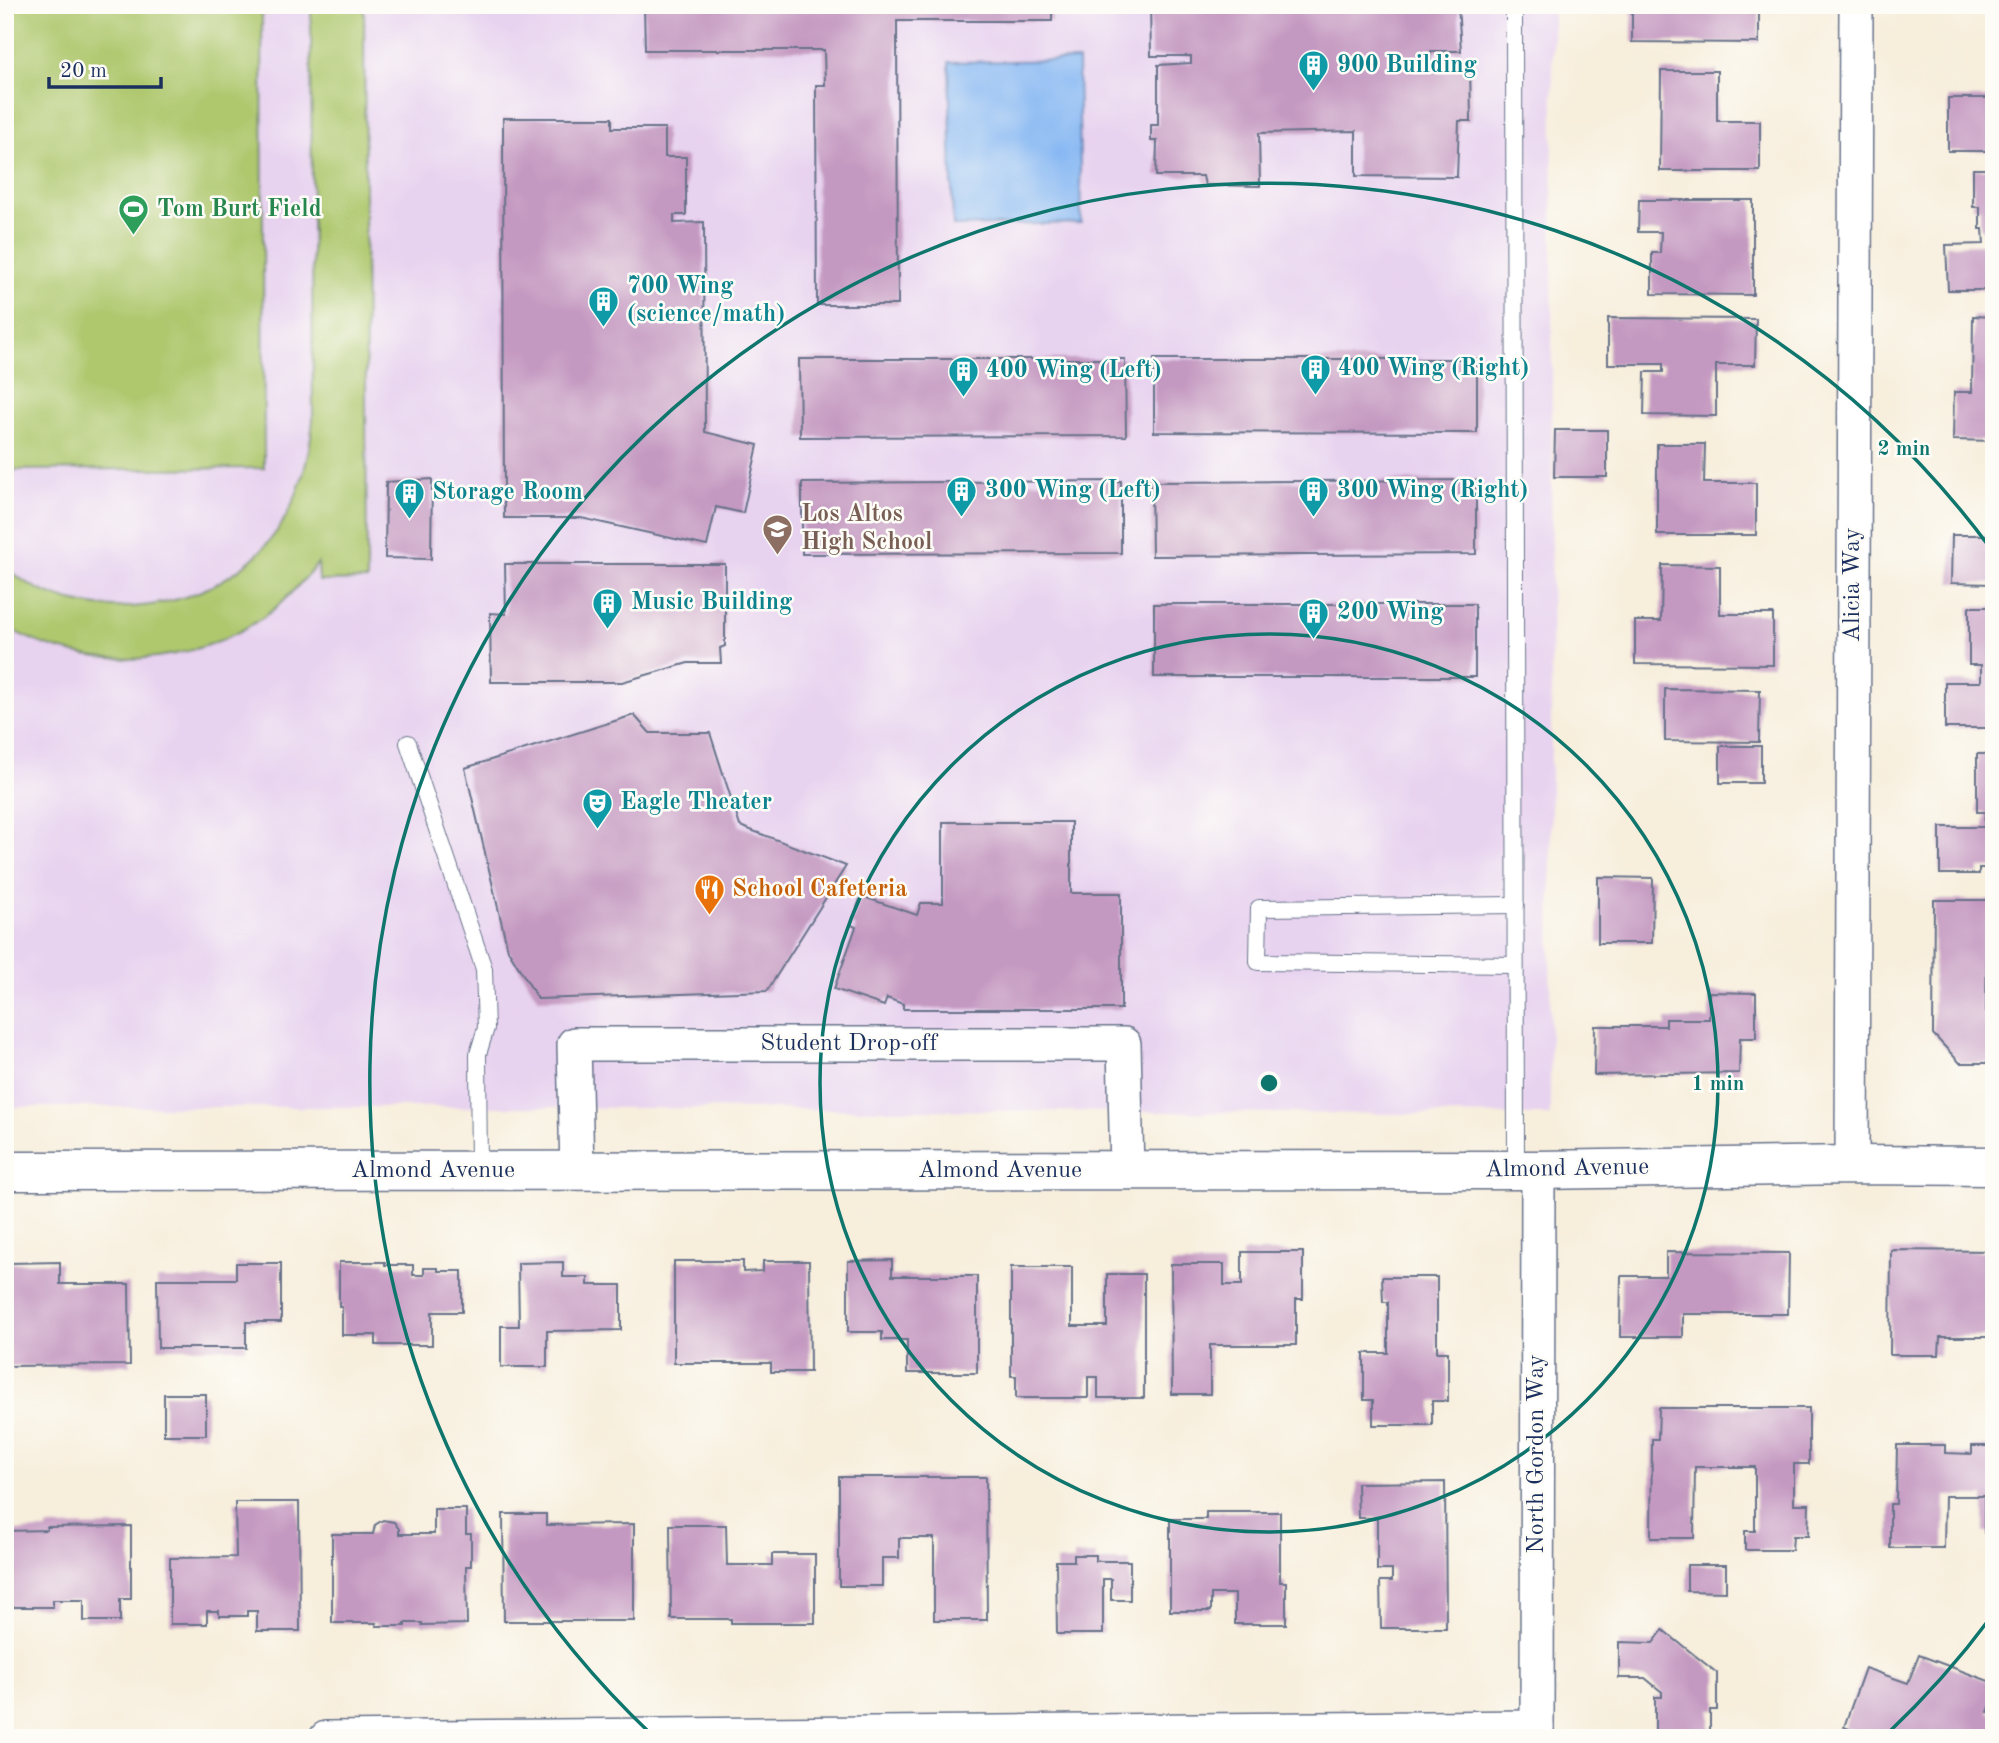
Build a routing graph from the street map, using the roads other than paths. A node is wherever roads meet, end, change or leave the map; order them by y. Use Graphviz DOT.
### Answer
graph roads {
  1 [pos="1514,5"];
  2 [pos="1856,5"];
  3 [pos="408,743"];
  4 [pos="1516,905"];
  5 [pos="1515,965"];
  6 [pos="1852,1165"];
  7 [pos="1994,1166"];
  8 [pos="1527,1170"];
  9 [pos="5,1171"];
  10 [pos="480,1171"];
  11 [pos="578,1171"];
  12 [pos="1127,1171"];
  13 [pos="1537,1732"];
  14 [pos="326,1738"];
  1 -- 4 [label="lane"];
  2 -- 6 [label="street, Alicia Way"];
  3 -- 10 [label="lane"];
  4 -- 5 [label="lane"];
  4 -- 5 [label="lane"];
  5 -- 8 [label="lane"];
  6 -- 7 [label="street, Almond Avenue"];
  6 -- 8 [label="street, Almond Avenue"];
  8 -- 12 [label="street, Almond Avenue"];
  8 -- 13 [label="street, North Gordon Way"];
  9 -- 10 [label="street, Almond Avenue"];
  10 -- 11 [label="street, Almond Avenue"];
  11 -- 12 [label="street, Almond Avenue"];
  11 -- 12 [label="street, Student Drop-off"];
  13 -- 14 [label="street"];
}
